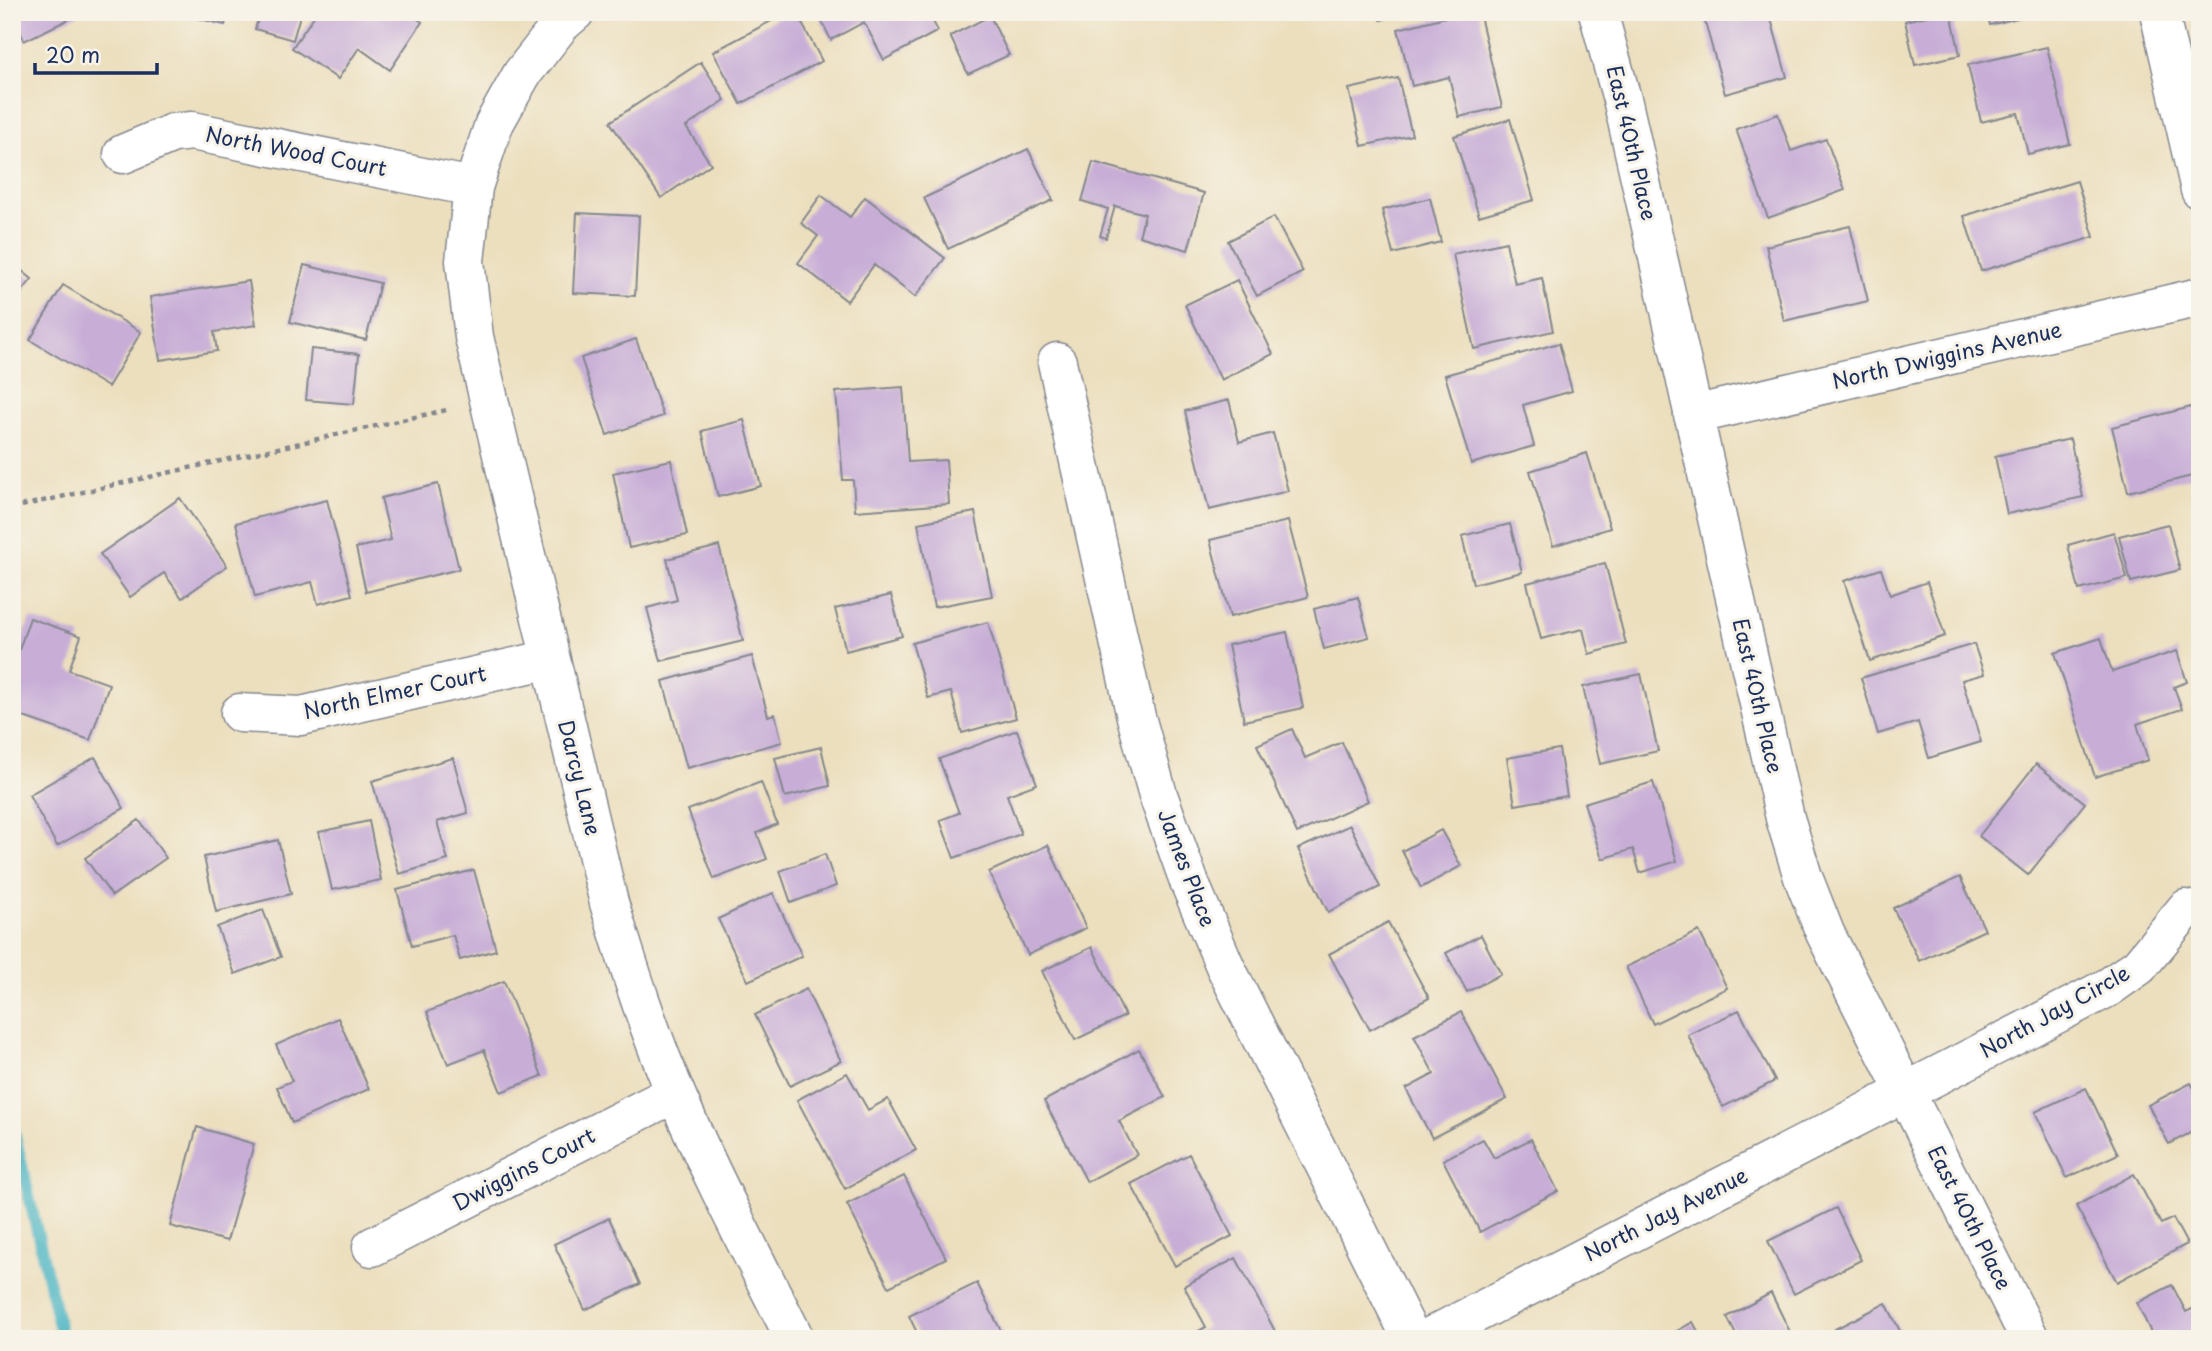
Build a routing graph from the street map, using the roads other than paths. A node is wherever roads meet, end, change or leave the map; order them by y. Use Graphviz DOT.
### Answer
graph roads {
  1 [pos="575,12"];
  2 [pos="1598,12"];
  3 [pos="2159,12"];
  4 [pos="123,154"];
  5 [pos="473,187"];
  6 [pos="2200,190"];
  7 [pos="2200,297"];
  8 [pos="1057,362"];
  9 [pos="1693,415"];
  10 [pos="550,659"];
  11 [pos="240,713"];
  12 [pos="2186,909"];
  13 [pos="1906,1092"];
  14 [pos="675,1093"];
  15 [pos="372,1247"];
  16 [pos="795,1339"];
  17 [pos="1412,1339"];
  18 [pos="1426,1339"];
  19 [pos="2030,1339"];
  1 -- 5 [label="street, Darcy Lane"];
  2 -- 9 [label="street, East 40th Place"];
  3 -- 6 [label="street"];
  4 -- 5 [label="street, North Wood Court"];
  5 -- 10 [label="street, Darcy Lane"];
  7 -- 9 [label="street, North Dwiggins Avenue"];
  8 -- 17 [label="street, James Place"];
  9 -- 13 [label="street, East 40th Place"];
  10 -- 11 [label="street, North Elmer Court"];
  10 -- 14 [label="street, Darcy Lane"];
  12 -- 13 [label="street, North Jay Circle"];
  13 -- 18 [label="street, North Jay Avenue"];
  13 -- 19 [label="street, East 40th Place"];
  14 -- 15 [label="street, Dwiggins Court"];
  14 -- 16 [label="street, Darcy Lane"];
}
